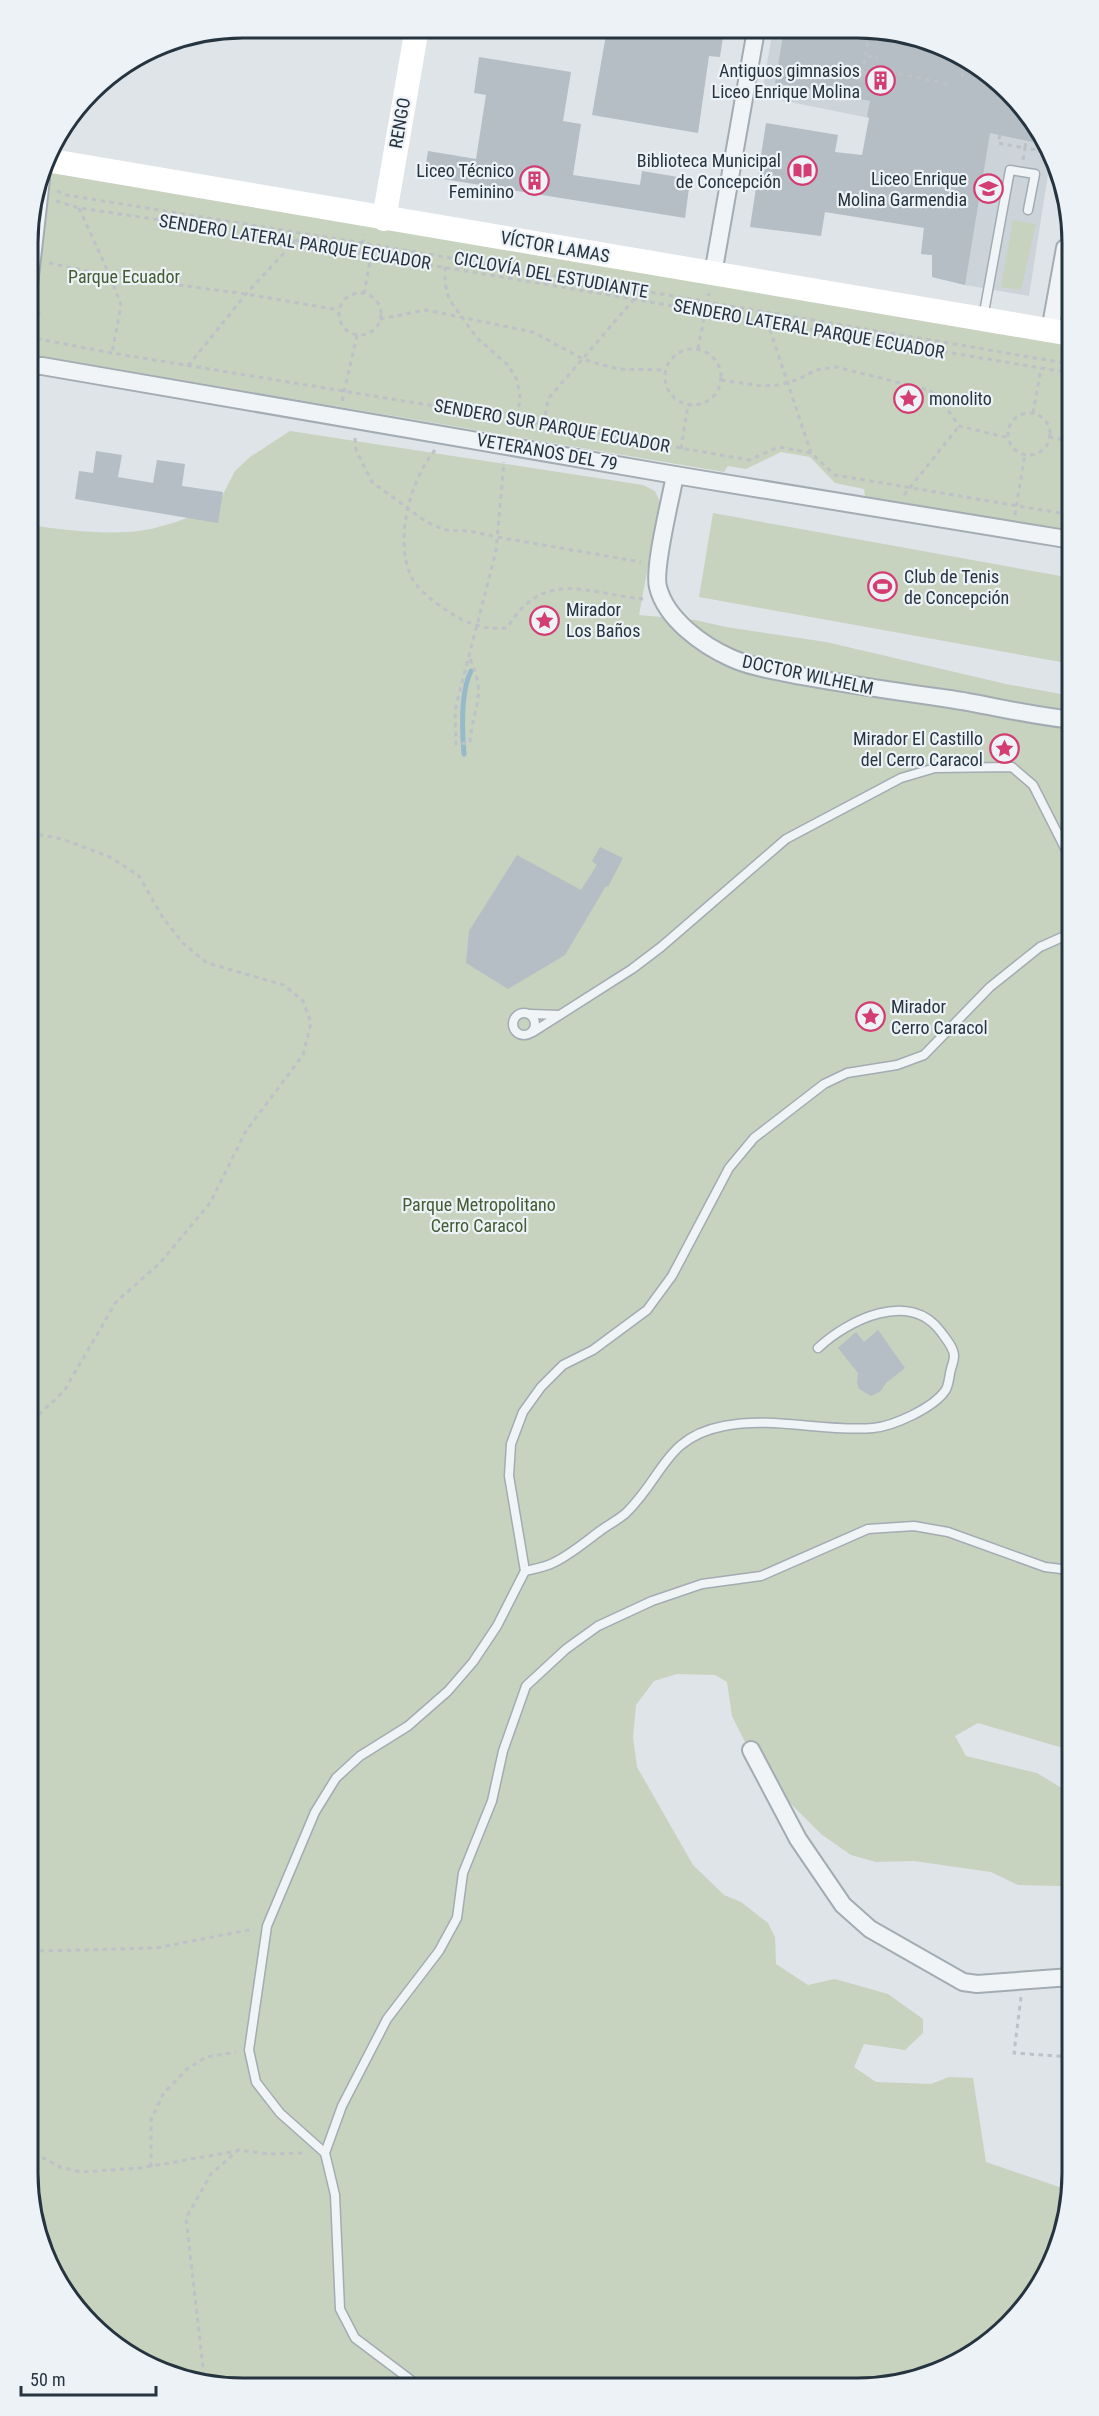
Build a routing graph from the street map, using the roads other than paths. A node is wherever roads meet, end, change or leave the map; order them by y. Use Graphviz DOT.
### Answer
graph roads {
  1 [pos="415,38"];
  2 [pos="755,38"];
  3 [pos="54,161"];
  4 [pos="1028,210"];
  5 [pos="384,219"];
  6 [pos="713,274"];
  7 [pos="1062,284"];
  8 [pos="983,319"];
  9 [pos="1058,332"];
  10 [pos="38,366"];
  11 [pos="675,475"];
  12 [pos="1062,538"];
  13 [pos="1062,718"];
  14 [pos="1062,842"];
  15 [pos="1062,937"];
  16 [pos="530,1014"];
  17 [pos="560,1015"];
  18 [pos="533,1032"];
  19 [pos="818,1348"];
  20 [pos="1061,1569"];
  21 [pos="525,1571"];
  22 [pos="751,1750"];
  23 [pos="1061,1978"];
  24 [pos="325,2153"];
  25 [pos="408,2378"];
  1 -- 5 [label="main road, RENGO"];
  2 -- 6 [label="street"];
  3 -- 5 [label="main road, VÍCTOR LAMAS"];
  4 -- 8 [label="lane"];
  5 -- 6 [label="main road, VÍCTOR LAMAS"];
  6 -- 8 [label="main road, VÍCTOR LAMAS"];
  7 -- 9 [label="street"];
  8 -- 9 [label="main road, VÍCTOR LAMAS"];
  10 -- 11 [label="street, VETERANOS DEL 79"];
  11 -- 12 [label="street, VETERANOS DEL 79"];
  11 -- 13 [label="street, DOCTOR WILHELM"];
  14 -- 17 [label="lane"];
  15 -- 21 [label="lane"];
  16 -- 17 [label="lane"];
  16 -- 18 [label="lane"];
  16 -- 18 [label="lane"];
  17 -- 18 [label="lane"];
  19 -- 21 [label="lane"];
  20 -- 24 [label="lane"];
  21 -- 24 [label="lane"];
  22 -- 23 [label="street"];
  24 -- 25 [label="lane"];
}
